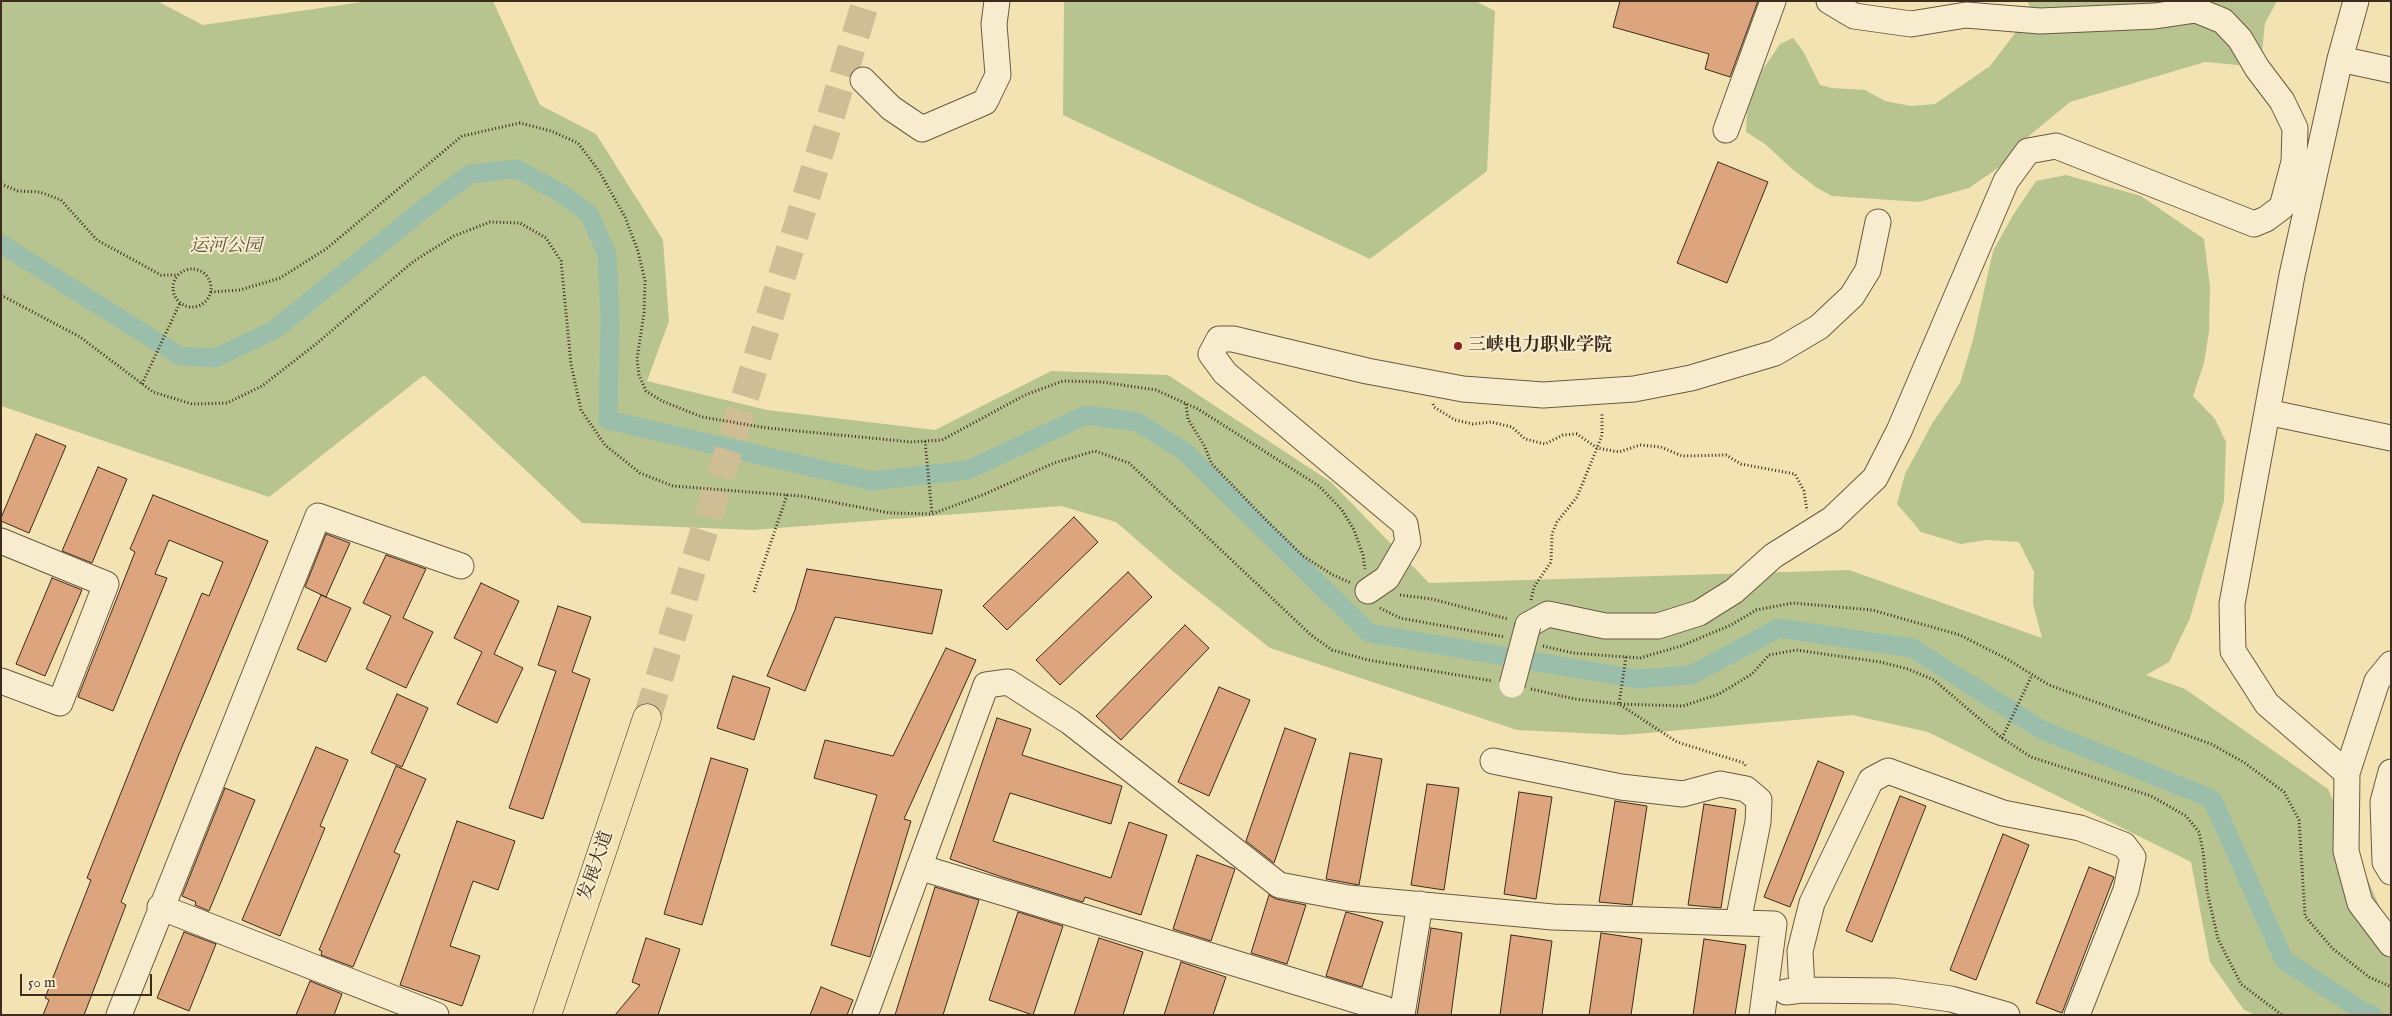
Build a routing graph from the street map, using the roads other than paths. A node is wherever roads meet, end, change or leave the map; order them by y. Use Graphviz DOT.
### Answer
graph roads {
  1 [pos="997,1"];
  2 [pos="1773,1"];
  3 [pos="1829,1"];
  4 [pos="2356,1"];
  5 [pos="2340,59"];
  6 [pos="2391,70"];
  7 [pos="863,80"];
  8 [pos="1726,130"];
  9 [pos="1878,222"];
  10 [pos="2267,412"];
  11 [pos="2391,438"];
  12 [pos="1,541"];
  13 [pos="461,566"];
  14 [pos="1368,591"];
  15 [pos="2391,664"];
  16 [pos="1,681"];
  17 [pos="1512,685"];
  18 [pos="647,718"];
  19 [pos="1493,762"];
  20 [pos="2391,772"];
  21 [pos="2347,773"];
  22 [pos="919,867"];
  23 [pos="2391,872"];
  24 [pos="1420,904"];
  25 [pos="160,907"];
  26 [pos="1738,922"];
  27 [pos="2391,944"];
  28 [pos="1802,990"];
  29 [pos="1764,1005"];
  30 [pos="119,1015"];
  31 [pos="436,1015"];
  32 [pos="547,1015"];
  33 [pos="865,1015"];
  34 [pos="1384,1015"];
  35 [pos="1402,1015"];
  36 [pos="2007,1015"];
  37 [pos="2077,1015"];
  1 -- 7 [label="street"];
  2 -- 8 [label="street"];
  3 -- 17 [label="street, bridge"];
  4 -- 5 [label="street"];
  5 -- 6 [label="street"];
  5 -- 10 [label="street"];
  9 -- 14 [label="street"];
  10 -- 11 [label="street"];
  10 -- 21 [label="street"];
  12 -- 16 [label="street"];
  13 -- 25 [label="street"];
  15 -- 21 [label="street"];
  18 -- 32 [label="main road, 发展大道"];
  19 -- 26 [label="street"];
  20 -- 23 [label="street"];
  21 -- 27 [label="street"];
  22 -- 24 [label="street"];
  22 -- 33 [label="street"];
  22 -- 34 [label="street"];
  24 -- 26 [label="street"];
  24 -- 35 [label="street"];
  25 -- 30 [label="street"];
  25 -- 31 [label="street"];
  26 -- 29 [label="street"];
  28 -- 29 [label="street"];
  28 -- 36 [label="street"];
  28 -- 37 [label="street"];
}
